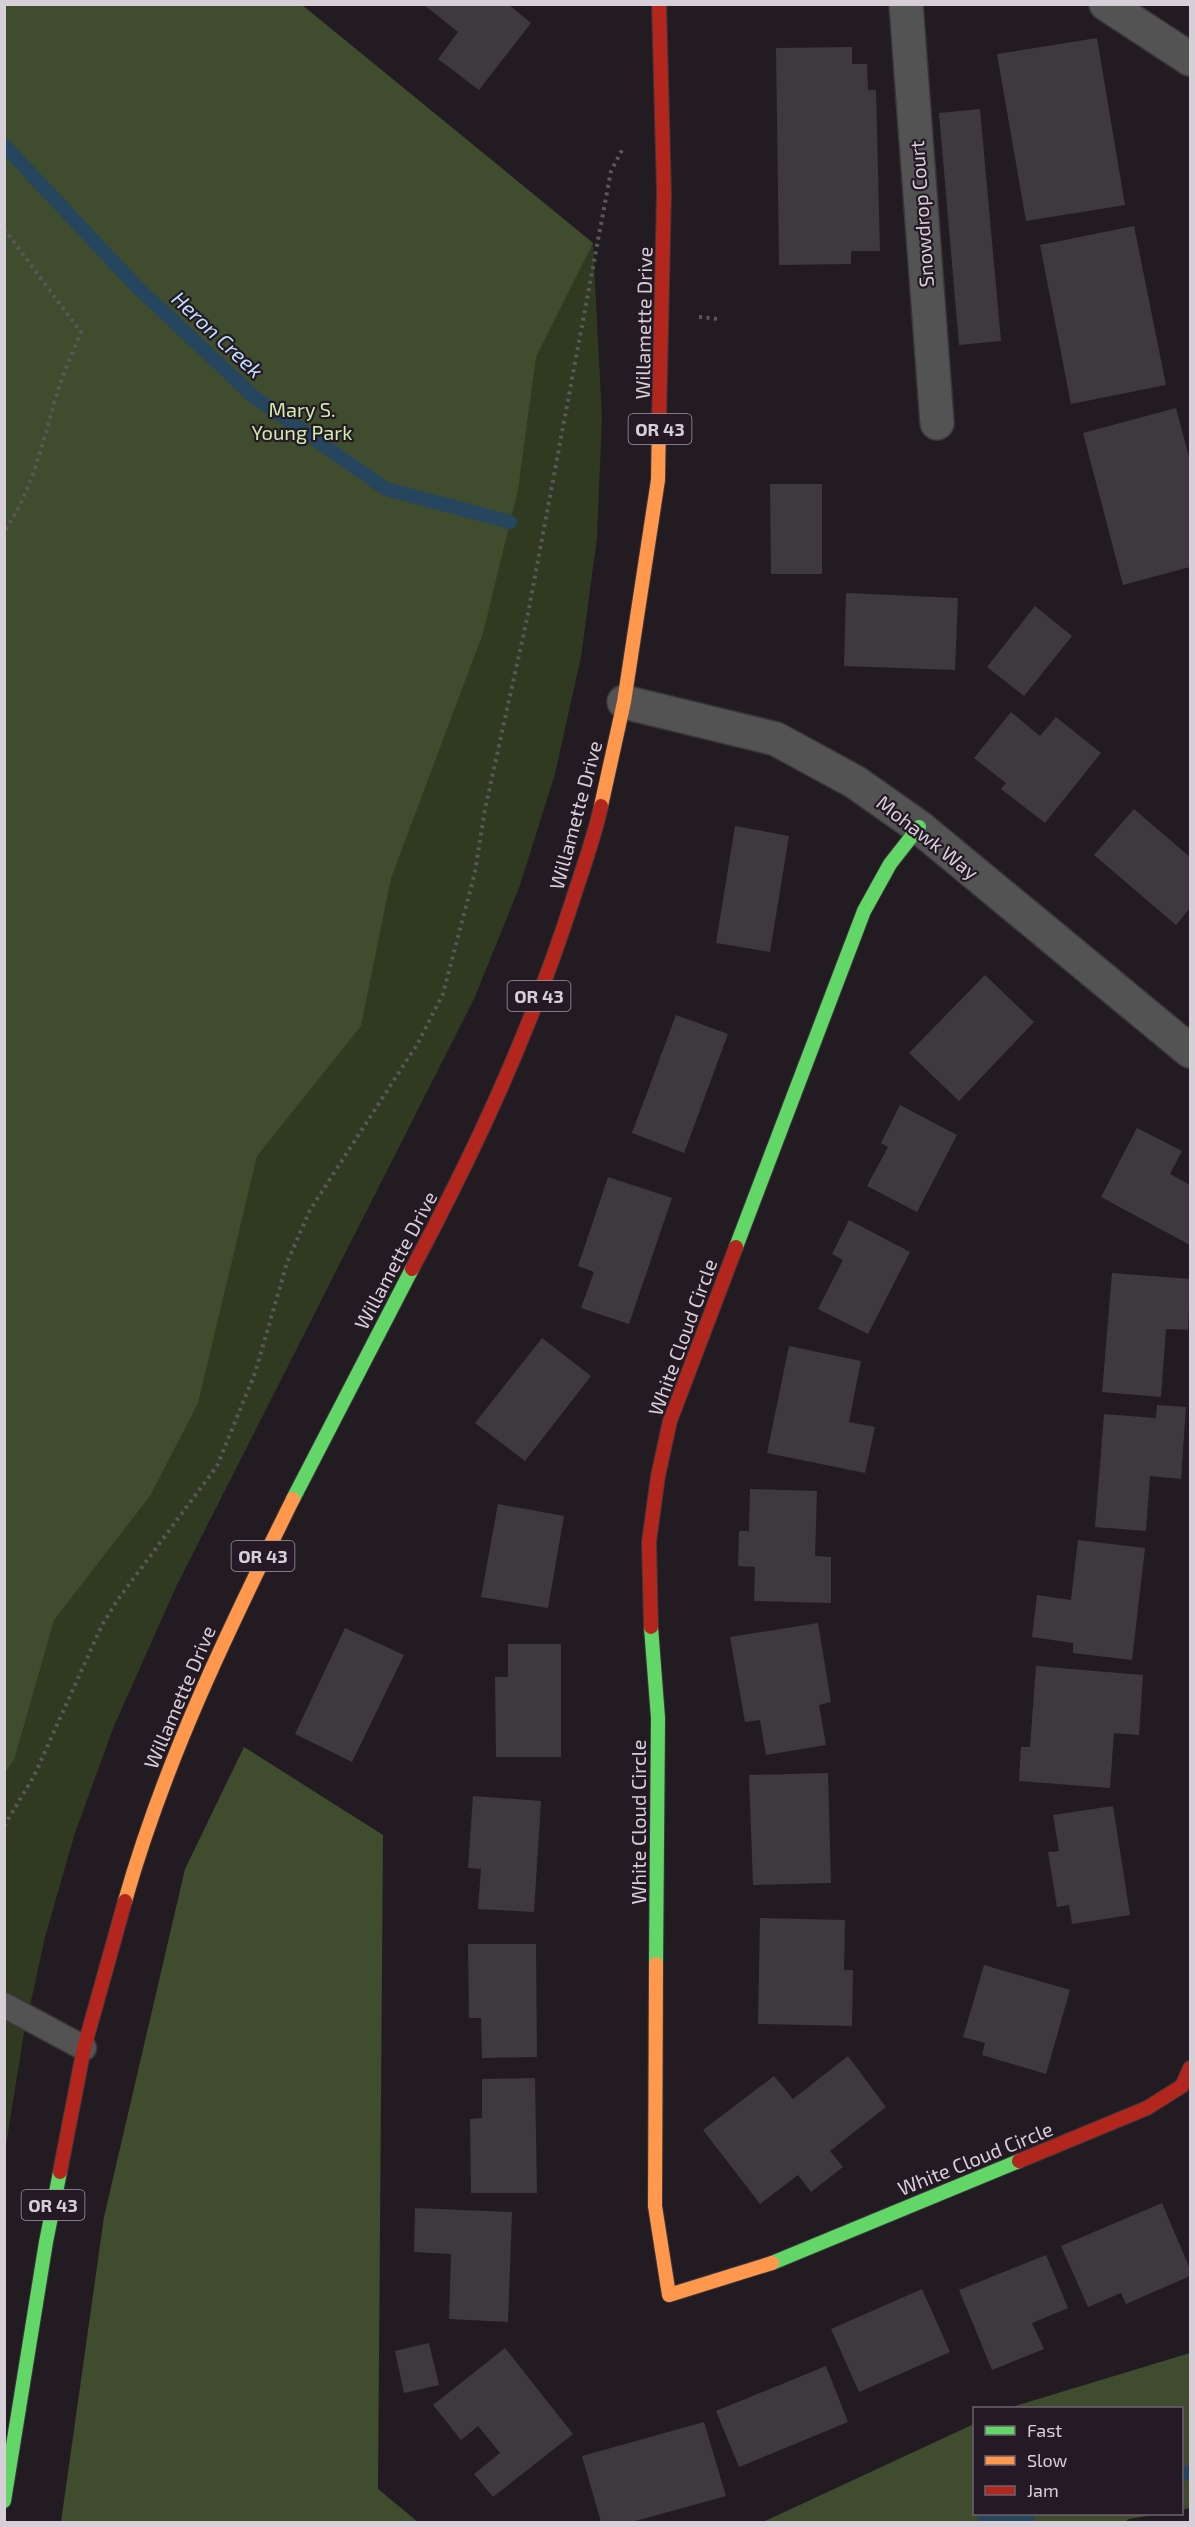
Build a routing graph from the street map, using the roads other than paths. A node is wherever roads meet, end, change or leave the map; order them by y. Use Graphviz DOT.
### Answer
graph roads {
  1 [pos="659,4"];
  2 [pos="906,4"];
  3 [pos="1106,4"];
  4 [pos="1191,58"];
  5 [pos="937,423"];
  6 [pos="624,702"];
  7 [pos="919,827"];
  8 [pos="1191,1051"];
  9 [pos="4,2005"];
  10 [pos="84,2048"];
  11 [pos="1191,2068"];
  12 [pos="4,2501"];
  1 -- 6 [label="main road, Willamette Drive / OR 43"];
  2 -- 5 [label="street, Snowdrop Court"];
  3 -- 4 [label="street"];
  6 -- 7 [label="street, Mohawk Way"];
  6 -- 10 [label="main road, Willamette Drive / OR 43"];
  7 -- 8 [label="street, Mohawk Way"];
  7 -- 11 [label="main road, White Cloud Circle"];
  9 -- 10 [label="lane"];
  10 -- 12 [label="main road, Willamette Drive / OR 43"];
}
